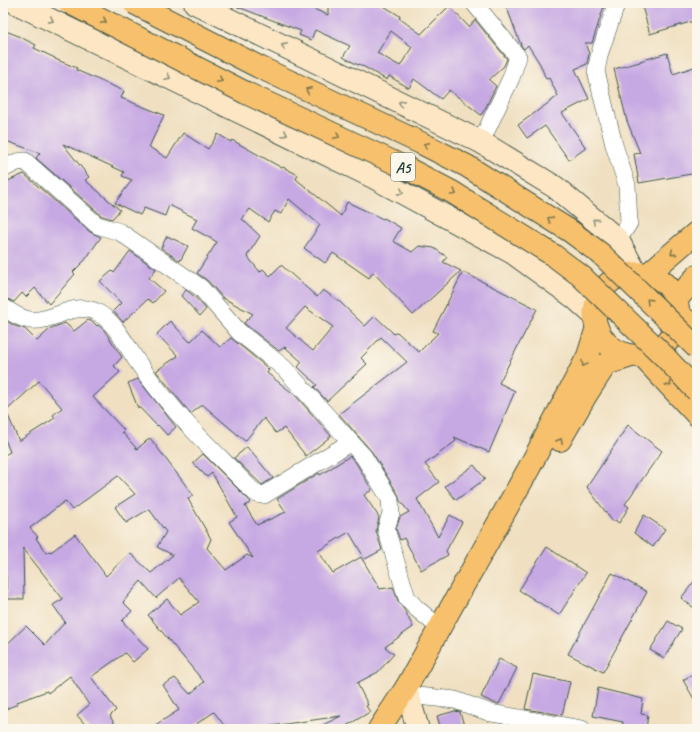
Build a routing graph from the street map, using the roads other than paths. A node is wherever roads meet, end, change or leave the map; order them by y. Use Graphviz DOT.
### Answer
graph roads {
  1 [pos="16,3"];
  2 [pos="70,3"];
  3 [pos="134,3"];
  4 [pos="195,3"];
  5 [pos="474,3"];
  6 [pos="616,3"];
  7 [pos="481,142"];
  8 [pos="3,170"];
  9 [pos="697,232"];
  10 [pos="618,240"];
  11 [pos="642,274"];
  12 [pos="697,276"];
  13 [pos="677,306"];
  14 [pos="3,307"];
  15 [pos="596,321"];
  16 [pos="697,330"];
  17 [pos="697,348"];
  18 [pos="637,356"];
  19 [pos="697,391"];
  20 [pos="697,415"];
  21 [pos="351,442"];
  22 [pos="440,628"];
  23 [pos="412,696"];
  24 [pos="379,729"];
  25 [pos="394,729"];
  26 [pos="418,729"];
  27 [pos="582,729"];
  1 -- 15 [label="street, one-way"];
  2 -- 19 [label="main road, A5, one-way, bridge"];
  17 -- 3 [label="main road, A5, one-way, bridge"];
  7 -- 4 [label="street, one-way"];
  5 -- 7 [label="street"];
  6 -- 10 [label="street"];
  10 -- 7 [label="street, one-way"];
  8 -- 21 [label="street"];
  9 -- 11 [label="main road, one-way"];
  10 -- 11 [label="street"];
  11 -- 13 [label="main road"];
  11 -- 15 [label="main road"];
  12 -- 13 [label="main road"];
  13 -- 16 [label="main road"];
  13 -- 18 [label="main road"];
  14 -- 21 [label="street"];
  15 -- 18 [label="main road"];
  15 -- 22 [label="main road, one-way"];
  18 -- 20 [label="main road, one-way"];
  23 -- 18 [label="main road, one-way"];
  21 -- 22 [label="street"];
  22 -- 23 [label="main road"];
  23 -- 24 [label="main road"];
  23 -- 25 [label="main road"];
  23 -- 26 [label="street"];
  23 -- 27 [label="street"];
}
